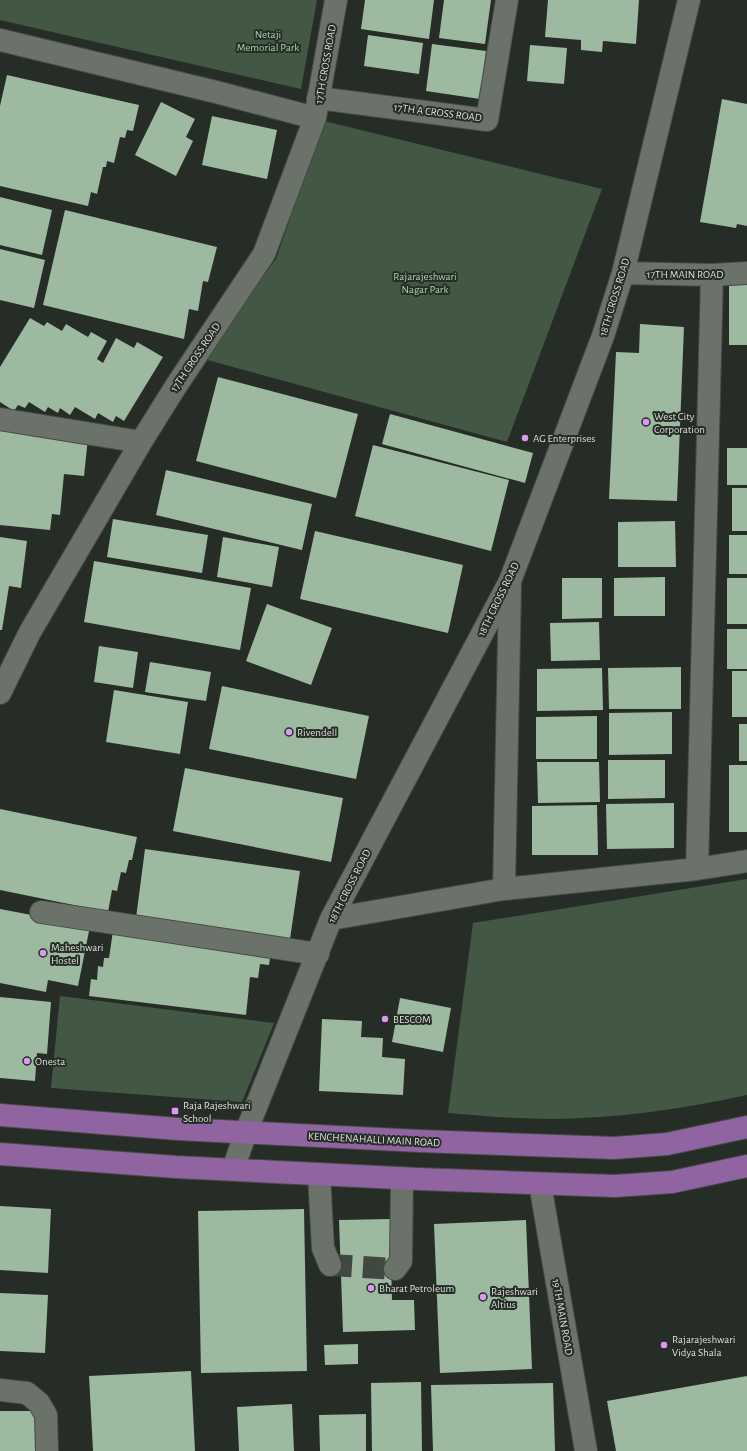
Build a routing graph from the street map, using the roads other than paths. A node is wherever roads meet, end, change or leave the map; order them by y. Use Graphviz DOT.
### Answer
graph roads {
  1 [pos="336,0"];
  2 [pos="507,0"];
  3 [pos="689,0"];
  4 [pos="0,40"];
  5 [pos="317,108"];
  6 [pos="623,273"];
  7 [pos="747,273"];
  8 [pos="712,275"];
  9 [pos="0,419"];
  10 [pos="141,442"];
  11 [pos="510,581"];
  12 [pos="0,693"];
  13 [pos="747,862"];
  14 [pos="698,869"];
  15 [pos="504,889"];
  16 [pos="41,912"];
  17 [pos="331,920"];
  18 [pos="318,954"];
  19 [pos="0,1115"];
  20 [pos="747,1127"];
  21 [pos="246,1132"];
  22 [pos="0,1154"];
  23 [pos="747,1166"];
  24 [pos="233,1170"];
  25 [pos="319,1174"];
  26 [pos="402,1178"];
  27 [pos="540,1184"];
  28 [pos="330,1265"];
  29 [pos="395,1269"];
  30 [pos="0,1390"];
  31 [pos="47,1451"];
  32 [pos="586,1451"];
  1 -- 5 [label="street, 17TH CROSS ROAD"];
  2 -- 5 [label="street, 17TH A CROSS ROAD"];
  3 -- 6 [label="street, 18TH CROSS ROAD"];
  4 -- 5 [label="street"];
  5 -- 10 [label="street, 17TH CROSS ROAD"];
  6 -- 8 [label="street, 17TH MAIN ROAD"];
  6 -- 11 [label="street, 18TH CROSS ROAD"];
  7 -- 8 [label="street, 17TH MAIN ROAD"];
  8 -- 14 [label="street"];
  9 -- 10 [label="street"];
  10 -- 12 [label="street, 17TH CROSS ROAD"];
  11 -- 15 [label="street"];
  11 -- 17 [label="street, 18TH CROSS ROAD"];
  13 -- 14 [label="street"];
  14 -- 15 [label="street"];
  15 -- 17 [label="street"];
  16 -- 18 [label="street"];
  17 -- 18 [label="street, 18TH CROSS ROAD"];
  18 -- 21 [label="street, 18TH CROSS ROAD"];
  19 -- 21 [label="main road, KENCHENAHALLI MAIN ROAD"];
  20 -- 21 [label="main road, KENCHENAHALLI MAIN ROAD"];
  21 -- 24 [label="street, 18TH CROSS ROAD"];
  22 -- 24 [label="main road"];
  23 -- 27 [label="main road"];
  24 -- 25 [label="main road"];
  25 -- 26 [label="main road"];
  25 -- 28 [label="street"];
  26 -- 27 [label="main road"];
  26 -- 29 [label="street"];
  27 -- 32 [label="street, 19TH MAIN ROAD"];
  30 -- 31 [label="street"];
}
